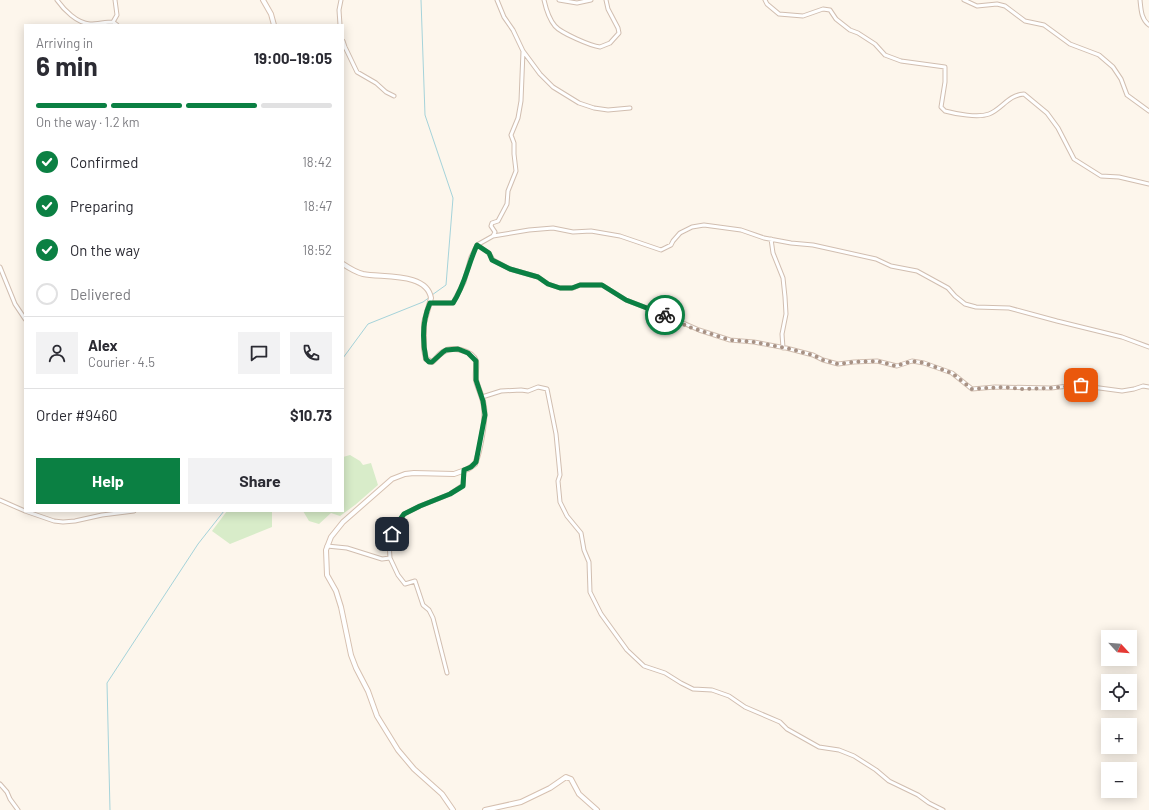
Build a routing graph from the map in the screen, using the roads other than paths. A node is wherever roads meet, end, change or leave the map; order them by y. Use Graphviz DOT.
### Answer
graph roads {
  1 [pos="57,0"];
  2 [pos="115,0"];
  3 [pos="262,0"];
  4 [pos="341,0"];
  5 [pos="497,0"];
  6 [pos="544,0"];
  7 [pos="559,0"];
  8 [pos="591,0"];
  9 [pos="606,0"];
  10 [pos="765,0"];
  11 [pos="964,0"];
  12 [pos="1140,0"];
  13 [pos="113,22"];
  14 [pos="102,24"];
  15 [pos="116,24"];
  16 [pos="274,24"];
  17 [pos="340,24"];
  18 [pos="1149,25"];
  19 [pos="344,44"];
  20 [pos="523,51"];
  21 [pos="394,96"];
  22 [pos="630,108"];
  23 [pos="1149,111"];
  24 [pos="1149,184"];
  25 [pos="493,236"];
  26 [pos="771,239"];
  27 [pos="477,245"];
  28 [pos="344,265"];
  29 [pos="0,267"];
  30 [pos="430,303"];
  31 [pos="24,318"];
  32 [pos="1149,347"];
  33 [pos="783,348"];
  34 [pos="1149,387"];
  35 [pos="482,397"];
  36 [pos="464,470"];
  37 [pos="0,500"];
  38 [pos="24,511"];
  39 [pos="28,512"];
  40 [pos="126,512"];
  41 [pos="327,546"];
  42 [pos="390,558"];
  43 [pos="447,673"];
  44 [pos="0,784"];
  45 [pos="18,810"];
  46 [pos="453,810"];
  47 [pos="485,810"];
  48 [pos="597,810"];
  49 [pos="943,810"];
  1 -- 14 [label="street"];
  2 -- 13 [label="street"];
  3 -- 16 [label="main road"];
  4 -- 17 [label="street"];
  5 -- 20 [label="street"];
  6 -- 9 [label="street"];
  7 -- 8 [label="street"];
  10 -- 24 [label="street"];
  11 -- 23 [label="street"];
  12 -- 18 [label="street"];
  13 -- 14 [label="street"];
  13 -- 15 [label="street"];
  19 -- 21 [label="street"];
  20 -- 22 [label="street"];
  20 -- 25 [label="street"];
  25 -- 26 [label="street"];
  25 -- 27 [label="street"];
  26 -- 32 [label="street"];
  26 -- 33 [label="street"];
  27 -- 30 [label="street"];
  27 -- 33 [label="street"];
  28 -- 30 [label="main road"];
  29 -- 31 [label="street"];
  30 -- 35 [label="main road"];
  33 -- 34 [label="street"];
  35 -- 36 [label="main road"];
  35 -- 49 [label="street"];
  36 -- 41 [label="main road"];
  36 -- 42 [label="street"];
  37 -- 38 [label="street"];
  39 -- 40 [label="street"];
  41 -- 42 [label="street"];
  41 -- 46 [label="main road"];
  42 -- 43 [label="street"];
  44 -- 45 [label="street"];
  47 -- 48 [label="main road"];
}
